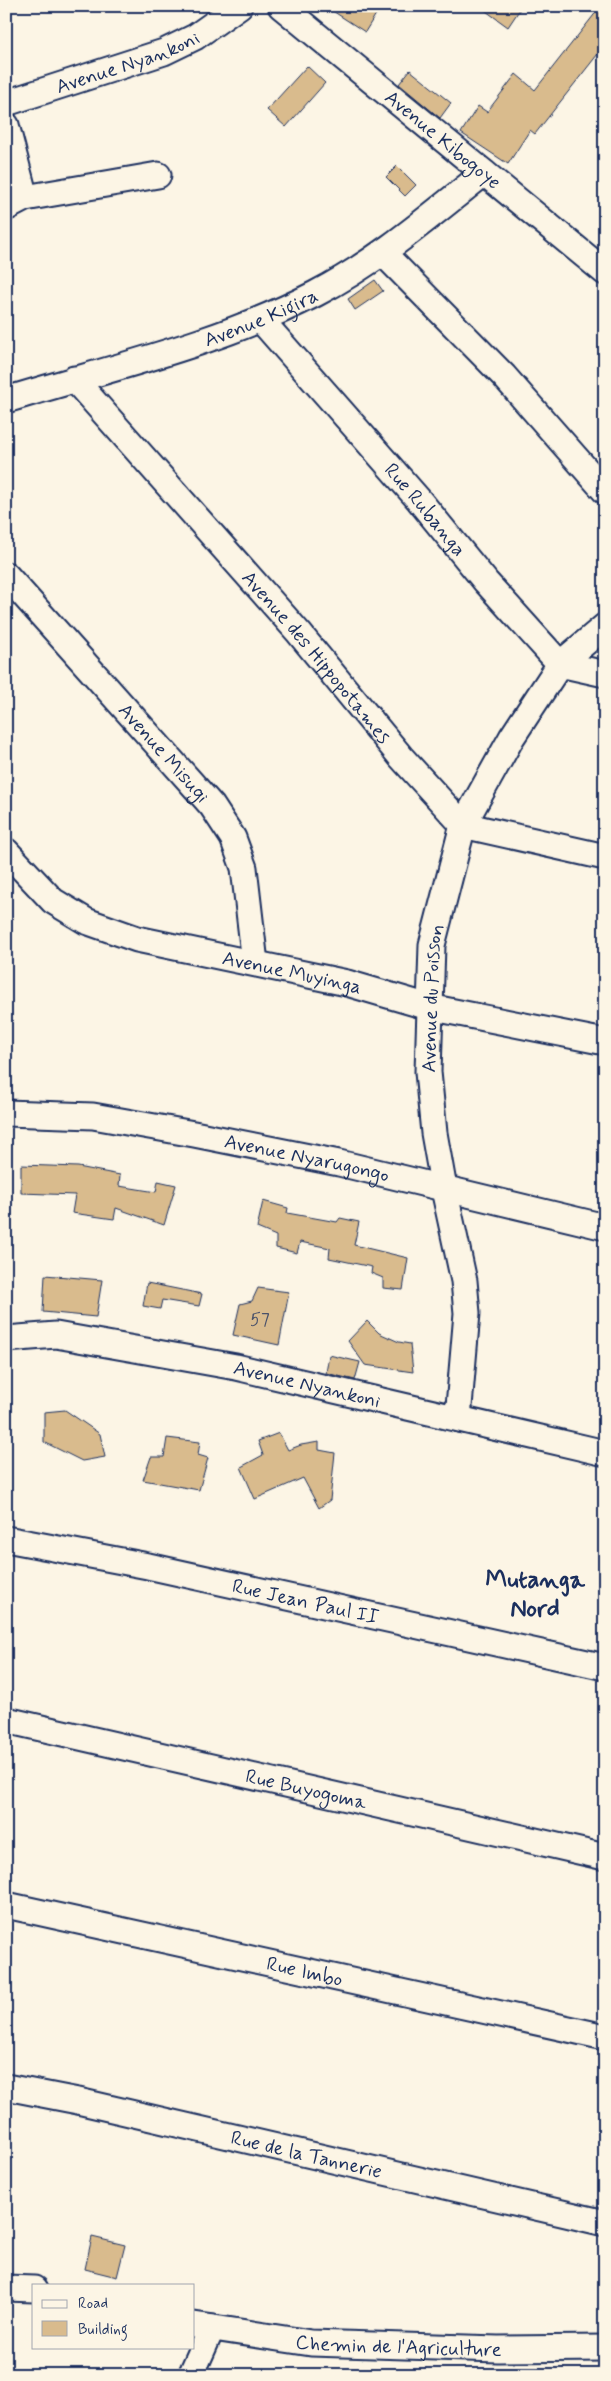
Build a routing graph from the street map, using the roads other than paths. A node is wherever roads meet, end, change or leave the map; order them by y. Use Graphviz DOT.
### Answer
graph roads {
  1 [pos="239,6"];
  2 [pos="281,6"];
  3 [pos="6,103"];
  4 [pos="6,125"];
  5 [pos="484,173"];
  6 [pos="158,175"];
  7 [pos="16,203"];
  8 [pos="383,252"];
  9 [pos="605,272"];
  10 [pos="261,320"];
  11 [pos="74,379"];
  12 [pos="6,400"];
  13 [pos="605,491"];
  14 [pos="6,574"];
  15 [pos="605,626"];
  16 [pos="560,664"];
  17 [pos="605,674"];
  18 [pos="463,826"];
  19 [pos="6,851"];
  20 [pos="605,857"];
  21 [pos="255,963"];
  22 [pos="429,1007"];
  23 [pos="605,1042"];
  24 [pos="6,1113"];
  25 [pos="444,1189"];
  26 [pos="605,1227"];
  27 [pos="6,1339"];
  28 [pos="458,1418"];
  29 [pos="605,1453"];
  30 [pos="6,1539"];
  31 [pos="605,1667"];
  32 [pos="6,1720"];
  33 [pos="605,1857"];
  34 [pos="6,1905"];
  35 [pos="605,2037"];
  36 [pos="6,2087"];
  37 [pos="605,2223"];
  38 [pos="6,2288"];
  39 [pos="32,2289"];
  40 [pos="203,2327"];
  41 [pos="605,2348"];
  42 [pos="190,2375"];
  1 -- 3 [label="street, Avenue Nyankoni"];
  2 -- 5 [label="street, Avenue Kibogoye"];
  4 -- 7 [label="street"];
  5 -- 8 [label="street, Avenue Kigira"];
  5 -- 9 [label="street, Avenue Kibogoye"];
  6 -- 7 [label="street"];
  8 -- 10 [label="street, Avenue Kigira"];
  8 -- 13 [label="street"];
  10 -- 11 [label="street, Avenue Kigira"];
  10 -- 16 [label="street, Rue Rubanga"];
  11 -- 12 [label="street, Avenue Kigira"];
  11 -- 18 [label="street, Avenue des Hippopotames"];
  14 -- 21 [label="street, Avenue Misugi"];
  15 -- 16 [label="street, Avenue du Poisson"];
  16 -- 17 [label="street"];
  16 -- 18 [label="street, Avenue du Poisson"];
  18 -- 20 [label="street"];
  18 -- 22 [label="street, Avenue du Poisson"];
  19 -- 21 [label="street, Avenue Muyinga"];
  21 -- 22 [label="street, Avenue Muyinga"];
  22 -- 23 [label="street, Avenue Muyinga"];
  22 -- 25 [label="street, Avenue du Poisson"];
  24 -- 25 [label="street, Avenue Nyarugongo"];
  25 -- 26 [label="street, Avenue Nyarugongo"];
  25 -- 28 [label="street, Avenue du Poisson"];
  27 -- 28 [label="street, Avenue Nyankoni"];
  28 -- 29 [label="street, Avenue Nyankoni"];
  30 -- 31 [label="street, Rue Jean Paul II"];
  32 -- 33 [label="street, Rue Buyogoma"];
  34 -- 35 [label="street, Rue Imbo"];
  36 -- 37 [label="street, Rue de la Tannerie"];
  38 -- 39 [label="street"];
  40 -- 41 [label="street, Chemin de l'Agriculture"];
  40 -- 42 [label="street"];
}
